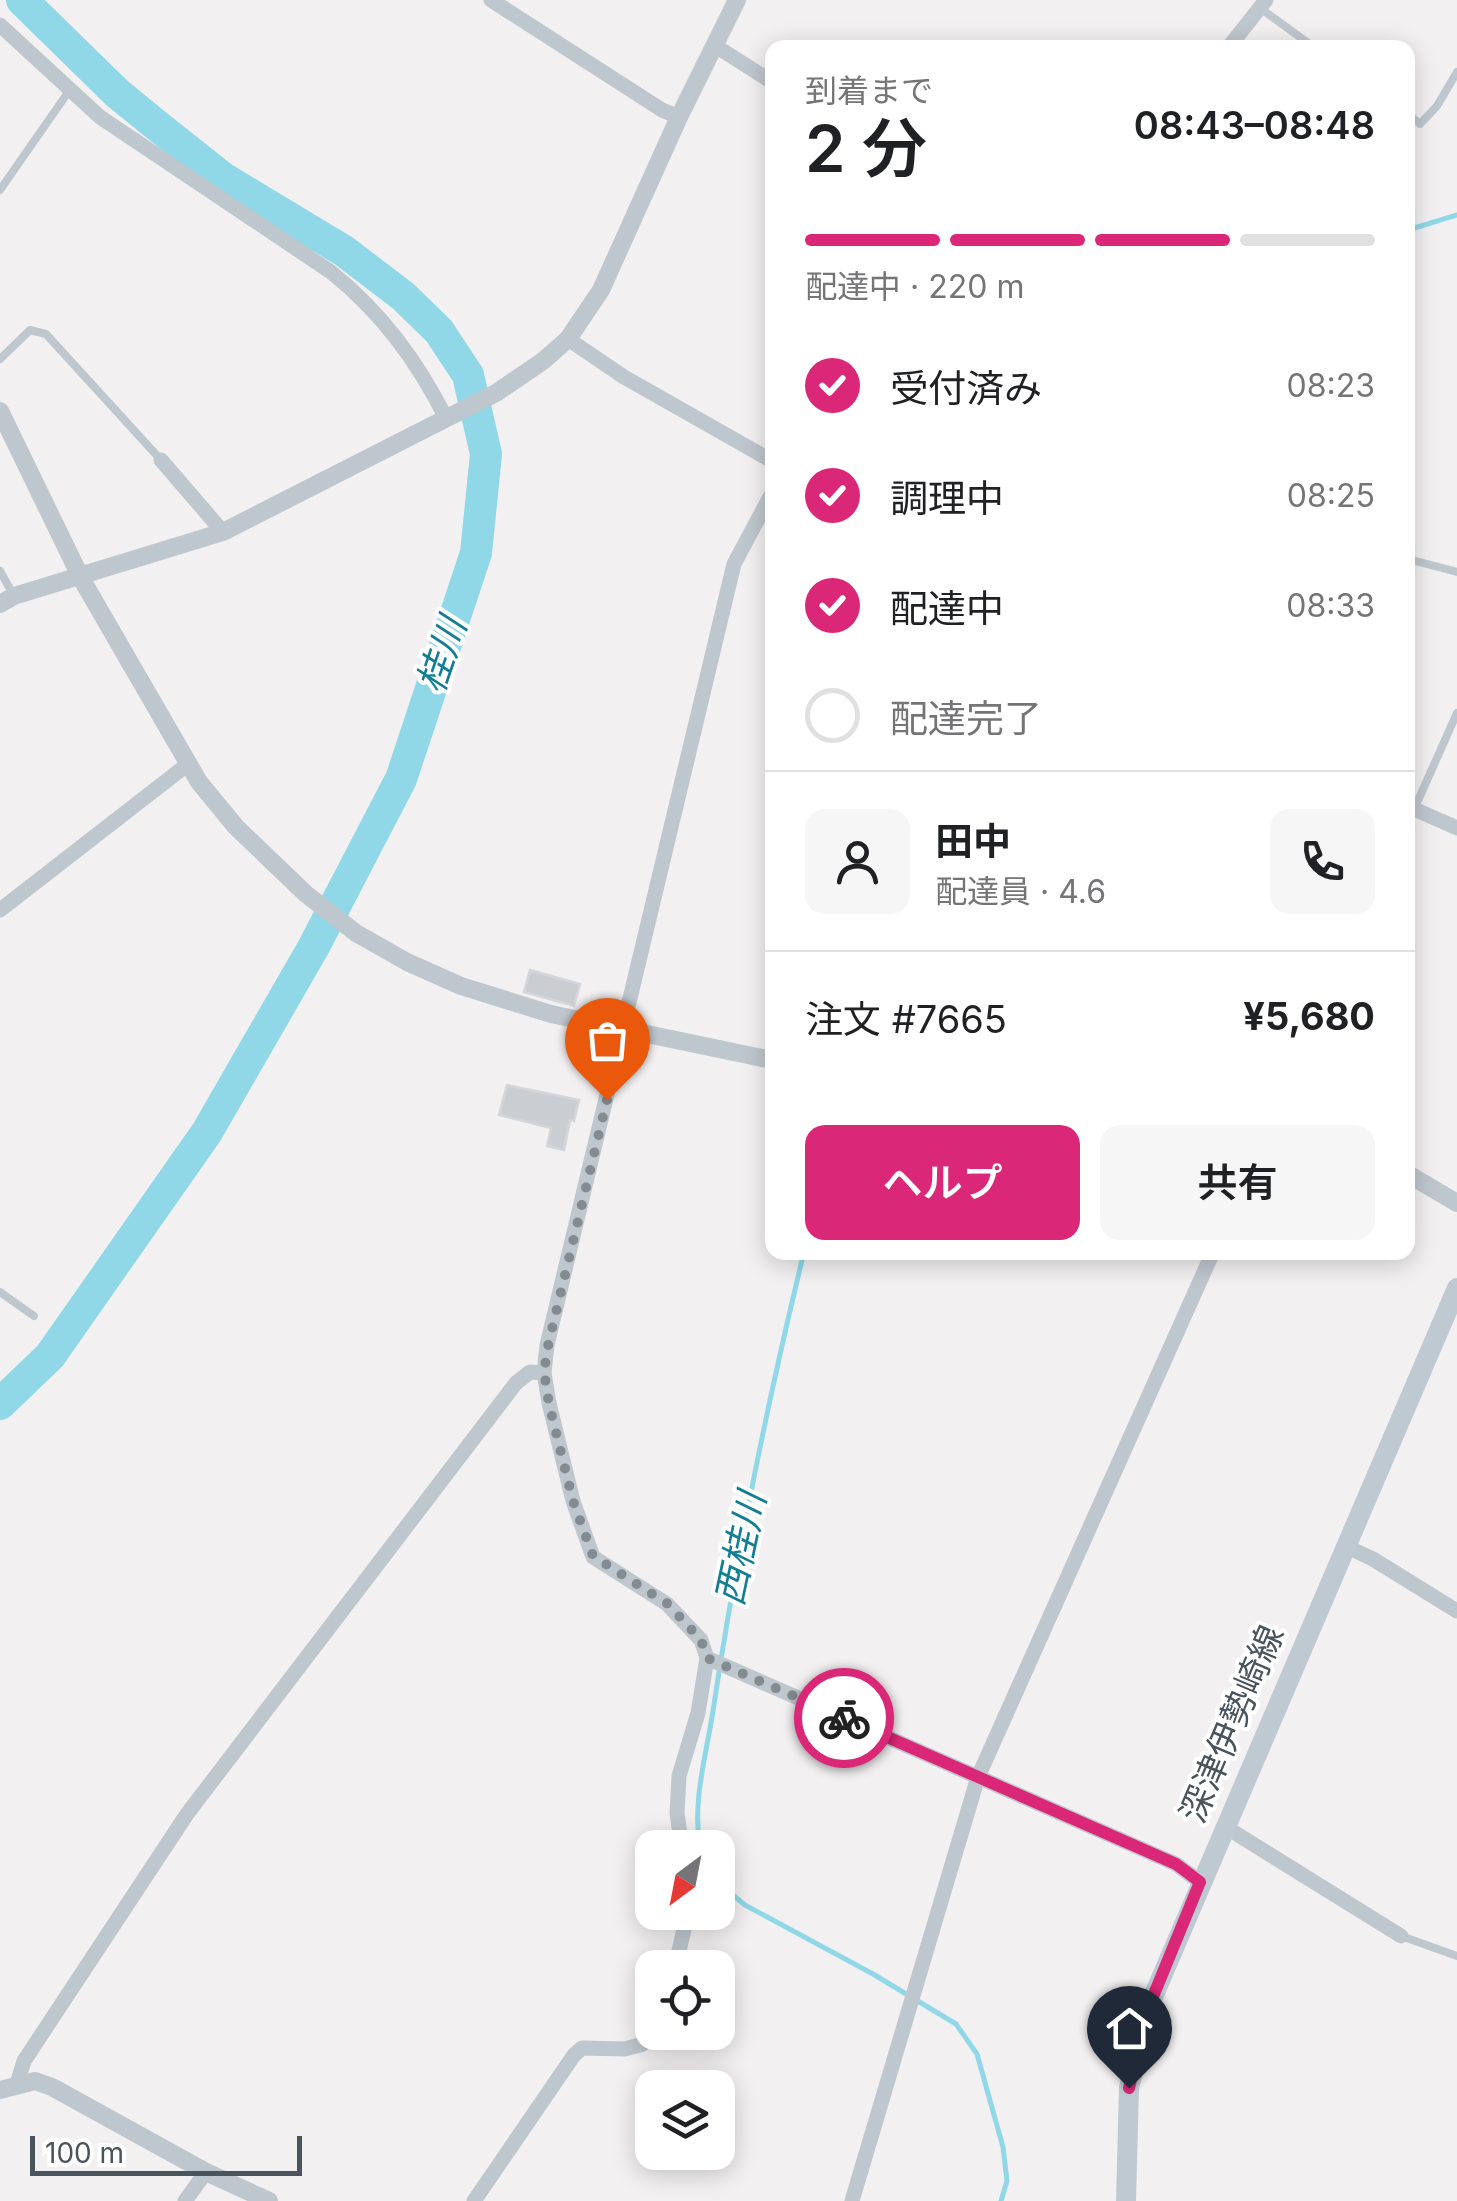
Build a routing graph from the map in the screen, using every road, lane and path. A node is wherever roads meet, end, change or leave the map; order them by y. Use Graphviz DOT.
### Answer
graph roads {
  1 [pos="491,0"];
  2 [pos="738,0"];
  3 [pos="1263,4"];
  4 [pos="0,25"];
  5 [pos="1234,40"];
  6 [pos="1306,40"];
  7 [pos="714,45"];
  8 [pos="1457,72"];
  9 [pos="765,78"];
  10 [pos="69,92"];
  11 [pos="679,117"];
  12 [pos="1415,120"];
  13 [pos="0,190"];
  14 [pos="568,340"];
  15 [pos="0,358"];
  16 [pos="0,410"];
  17 [pos="450,416"];
  18 [pos="765,458"];
  19 [pos="162,460"];
  20 [pos="765,506"];
  21 [pos="222,532"];
  22 [pos="1415,561"];
  23 [pos="0,571"];
  24 [pos="1457,572"];
  25 [pos="81,578"];
  26 [pos="7,600"];
  27 [pos="1457,713"];
  28 [pos="188,764"];
  29 [pos="1415,805"];
  30 [pos="1415,817"];
  31 [pos="1457,828"];
  32 [pos="0,910"];
  33 [pos="624,1030"];
  34 [pos="765,1059"];
  35 [pos="1415,1178"];
  36 [pos="1457,1203"];
  37 [pos="1210,1260"];
  38 [pos="1457,1288"];
  39 [pos="0,1292"];
  40 [pos="34,1316"];
  41 [pos="544,1372"];
  42 [pos="1345,1546"];
  43 [pos="1457,1611"];
  44 [pos="716,1662"];
  45 [pos="978,1777"];
  46 [pos="1224,1826"];
  47 [pos="680,1830"];
  48 [pos="1200,1882"];
  49 [pos="1401,1936"];
  50 [pos="1457,1956"];
  51 [pos="635,2046"];
  52 [pos="8,2087"];
  53 [pos="206,2172"];
  54 [pos="185,2201"];
  55 [pos="269,2201"];
  56 [pos="474,2201"];
  57 [pos="852,2201"];
  58 [pos="1126,2201"];
  1 -- 11 [label="street"];
  2 -- 7 [label="street"];
  3 -- 5 [label="street"];
  3 -- 6 [label="lane"];
  4 -- 10 [label="street"];
  7 -- 9 [label="street"];
  7 -- 11 [label="street"];
  8 -- 12 [label="lane"];
  10 -- 13 [label="lane"];
  10 -- 17 [label="street"];
  11 -- 14 [label="street"];
  14 -- 17 [label="street"];
  14 -- 18 [label="street"];
  15 -- 19 [label="lane"];
  16 -- 25 [label="street"];
  17 -- 21 [label="street"];
  19 -- 21 [label="street"];
  20 -- 33 [label="street"];
  21 -- 25 [label="street"];
  22 -- 24 [label="lane"];
  23 -- 26 [label="lane"];
  25 -- 26 [label="street"];
  25 -- 28 [label="street"];
  27 -- 29 [label="lane"];
  28 -- 32 [label="street"];
  28 -- 33 [label="street"];
  30 -- 31 [label="street"];
  33 -- 34 [label="street"];
  33 -- 41 [label="street"];
  35 -- 36 [label="street"];
  37 -- 45 [label="street"];
  38 -- 42 [label="main road, 深津伊勢崎線"];
  39 -- 40 [label="lane"];
  41 -- 44 [label="street"];
  41 -- 52 [label="street"];
  42 -- 43 [label="street"];
  42 -- 46 [label="main road, 深津伊勢崎線"];
  44 -- 45 [label="street"];
  44 -- 47 [label="street"];
  45 -- 48 [label="street"];
  45 -- 57 [label="street"];
  46 -- 48 [label="main road, 深津伊勢崎線"];
  46 -- 49 [label="street"];
  48 -- 58 [label="main road, 深津伊勢崎線"];
  49 -- 50 [label="lane"];
  51 -- 56 [label="street"];
  52 -- 53 [label="street"];
  53 -- 54 [label="street"];
  53 -- 55 [label="street"];
}
